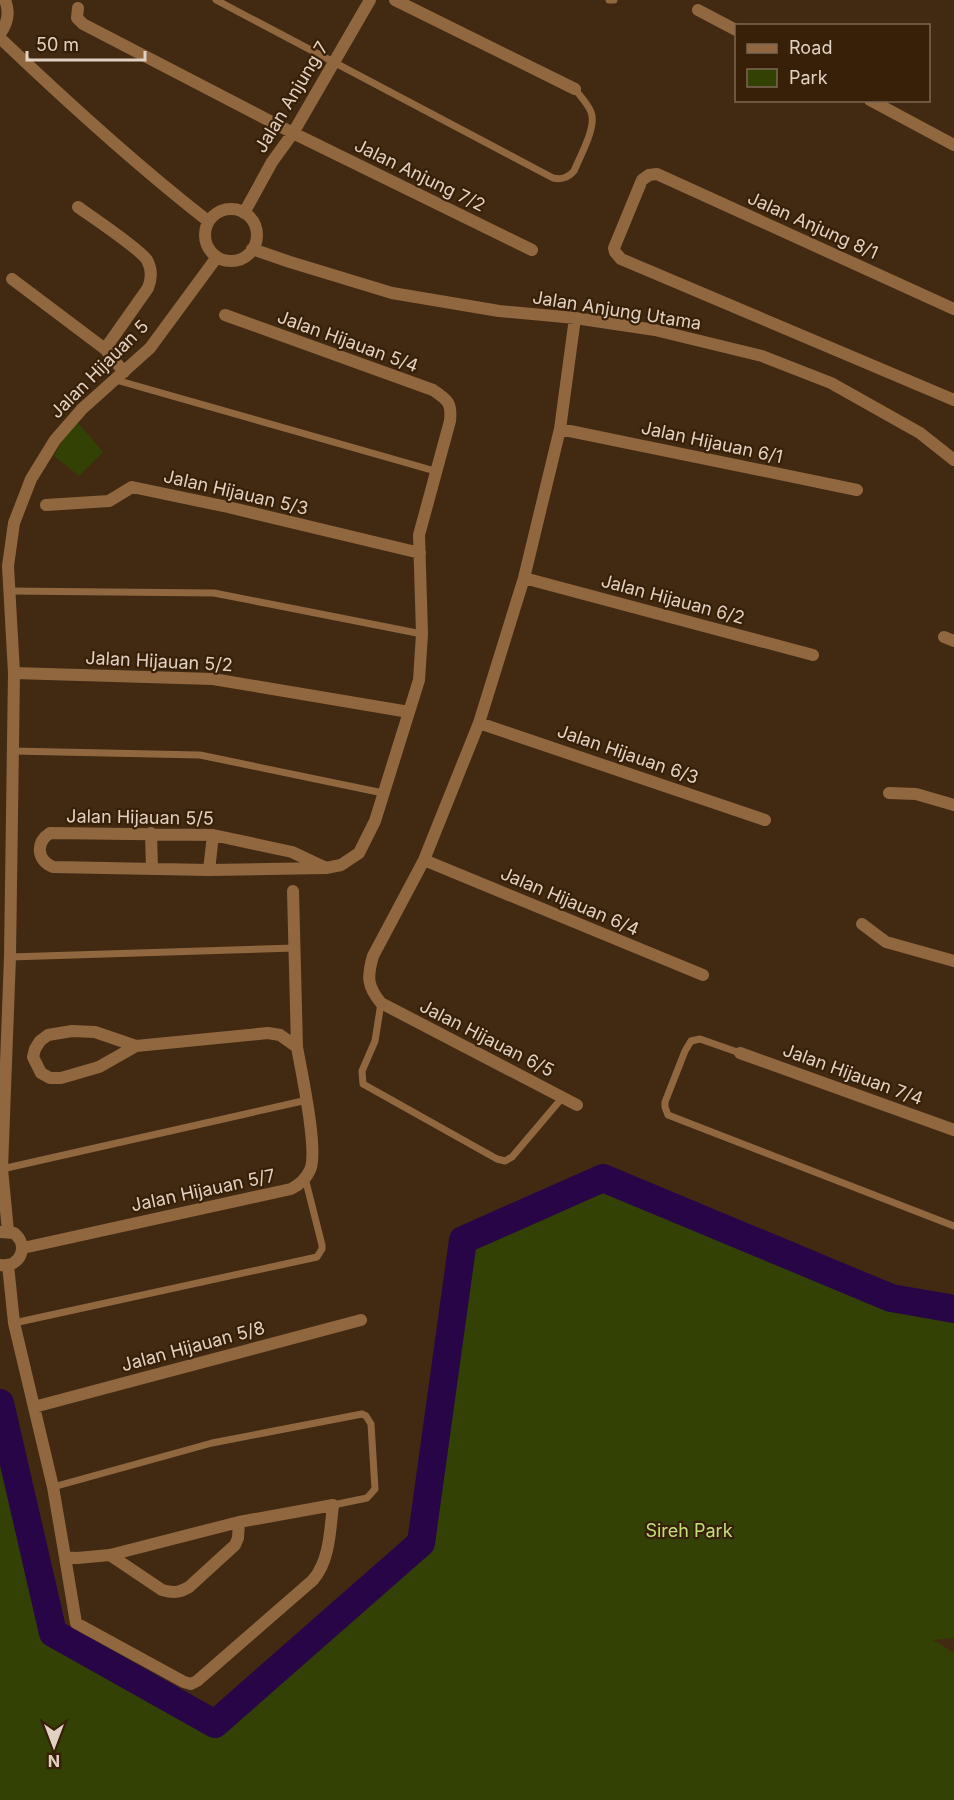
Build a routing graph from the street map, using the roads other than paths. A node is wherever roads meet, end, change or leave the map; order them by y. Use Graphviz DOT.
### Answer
graph roads {
  1 [pos="5,0"];
  2 [pos="216,0"];
  3 [pos="370,0"];
  4 [pos="395,0"];
  5 [pos="78,8"];
  6 [pos="698,10"];
  7 [pos="735,29"];
  8 [pos="0,36"];
  9 [pos="333,62"];
  10 [pos="575,89"];
  11 [pos="874,102"];
  12 [pos="292,133"];
  13 [pos="954,145"];
  14 [pos="78,207"];
  15 [pos="244,213"];
  16 [pos="208,221"];
  17 [pos="252,249"];
  18 [pos="532,250"];
  19 [pos="217,257"];
  20 [pos="12,279"];
  21 [pos="954,309"];
  22 [pos="225,315"];
  23 [pos="575,318"];
  24 [pos="105,349"];
  25 [pos="120,376"];
  26 [pos="954,400"];
  27 [pos="451,410"];
  28 [pos="560,429"];
  29 [pos="954,460"];
  30 [pos="435,471"];
  31 [pos="857,490"];
  32 [pos="46,506"];
  33 [pos="420,553"];
  34 [pos="524,578"];
  35 [pos="9,591"];
  36 [pos="422,634"];
  37 [pos="813,655"];
  38 [pos="14,673"];
  39 [pos="409,712"];
  40 [pos="479,723"];
  41 [pos="12,751"];
  42 [pos="383,793"];
  43 [pos="889,793"];
  44 [pos="954,805"];
  45 [pos="765,820"];
  46 [pos="151,833"];
  47 [pos="213,835"];
  48 [pos="424,860"];
  49 [pos="326,868"];
  50 [pos="152,869"];
  51 [pos="209,870"];
  52 [pos="293,891"];
  53 [pos="862,924"];
  54 [pos="295,948"];
  55 [pos="5,957"];
  56 [pos="954,960"];
  57 [pos="703,975"];
  58 [pos="381,1003"];
  59 [pos="136,1046"];
  60 [pos="297,1047"];
  61 [pos="740,1053"];
  62 [pos="562,1098"];
  63 [pos="307,1100"];
  64 [pos="577,1105"];
  65 [pos="954,1130"];
  66 [pos="2,1169"];
  67 [pos="305,1178"];
  68 [pos="954,1226"];
  69 [pos="4,1231"];
  70 [pos="23,1248"];
  71 [pos="4,1265"];
  72 [pos="361,1320"];
  73 [pos="14,1323"];
  74 [pos="34,1407"];
  75 [pos="53,1487"];
  76 [pos="333,1505"];
  77 [pos="239,1522"];
  78 [pos="110,1554"];
  79 [pos="64,1557"];
  1 -- 8 [label="street"];
  2 -- 9 [label="lane"];
  3 -- 9 [label="street, Jalan Anjung 7"];
  4 -- 10 [label="street"];
  5 -- 12 [label="street, Jalan Anjung 7/2"];
  6 -- 7 [label="street"];
  8 -- 16 [label="street"];
  9 -- 10 [label="lane"];
  9 -- 12 [label="street, Jalan Anjung 7"];
  11 -- 13 [label="street"];
  12 -- 15 [label="street, Jalan Anjung 7"];
  12 -- 18 [label="street, Jalan Anjung 7/2"];
  14 -- 24 [label="street"];
  15 -- 16 [label="street"];
  15 -- 17 [label="street"];
  16 -- 19 [label="street"];
  17 -- 19 [label="street"];
  17 -- 23 [label="street, Jalan Anjung Utama"];
  19 -- 25 [label="street, Jalan Hijauan 5"];
  20 -- 24 [label="street"];
  21 -- 26 [label="street, Jalan Anjung 8/1"];
  22 -- 27 [label="street, Jalan Hijauan 5/4"];
  23 -- 28 [label="street"];
  23 -- 29 [label="street, Jalan Anjung Utama"];
  24 -- 25 [label="street"];
  25 -- 30 [label="lane"];
  25 -- 35 [label="street, Jalan Hijauan 5"];
  27 -- 30 [label="street, Jalan Hijauan 5/5"];
  28 -- 31 [label="street, Jalan Hijauan 6/1"];
  28 -- 34 [label="street"];
  30 -- 33 [label="street, Jalan Hijauan 5/5"];
  32 -- 33 [label="street, Jalan Hijauan 5/3"];
  33 -- 36 [label="street, Jalan Hijauan 5/5"];
  34 -- 37 [label="street, Jalan Hijauan 6/2"];
  34 -- 40 [label="street"];
  35 -- 36 [label="lane"];
  35 -- 38 [label="street, Jalan Hijauan 5"];
  36 -- 39 [label="street, Jalan Hijauan 5/5"];
  38 -- 39 [label="street, Jalan Hijauan 5/2"];
  38 -- 41 [label="street, Jalan Hijauan 5"];
  39 -- 42 [label="street, Jalan Hijauan 5/5"];
  40 -- 45 [label="street, Jalan Hijauan 6/3"];
  40 -- 48 [label="street"];
  41 -- 42 [label="lane"];
  41 -- 55 [label="street, Jalan Hijauan 5"];
  42 -- 49 [label="street, Jalan Hijauan 5/5"];
  43 -- 44 [label="street"];
  46 -- 47 [label="street, Jalan Hijauan 5/5"];
  46 -- 50 [label="street"];
  46 -- 50 [label="street, Jalan Hijauan 5/5"];
  47 -- 49 [label="street, Jalan Hijauan 5/5"];
  47 -- 51 [label="street"];
  48 -- 57 [label="street, Jalan Hijauan 6/4"];
  48 -- 58 [label="street"];
  49 -- 51 [label="street, Jalan Hijauan 5/5"];
  50 -- 51 [label="street, Jalan Hijauan 5/5"];
  52 -- 54 [label="street"];
  53 -- 56 [label="street"];
  54 -- 55 [label="lane"];
  54 -- 60 [label="street"];
  55 -- 66 [label="street, Jalan Hijauan 5"];
  58 -- 62 [label="street, Jalan Hijauan 6/5"];
  58 -- 62 [label="lane"];
  59 -- 59 [label="street"];
  59 -- 60 [label="street"];
  60 -- 63 [label="street"];
  61 -- 65 [label="street, Jalan Hijauan 7/4"];
  61 -- 68 [label="lane"];
  62 -- 64 [label="street, Jalan Hijauan 6/5"];
  63 -- 66 [label="lane"];
  63 -- 67 [label="street"];
  66 -- 69 [label="street, Jalan Hijauan 5"];
  67 -- 70 [label="street, Jalan Hijauan 5/7"];
  67 -- 73 [label="lane"];
  69 -- 70 [label="street"];
  70 -- 71 [label="street"];
  71 -- 73 [label="street"];
  72 -- 74 [label="street, Jalan Hijauan 5/8"];
  73 -- 74 [label="street"];
  74 -- 75 [label="street"];
  75 -- 76 [label="lane"];
  75 -- 79 [label="street"];
  76 -- 77 [label="street"];
  76 -- 79 [label="street"];
  77 -- 78 [label="street"];
  77 -- 78 [label="street"];
  78 -- 79 [label="street"];
}
